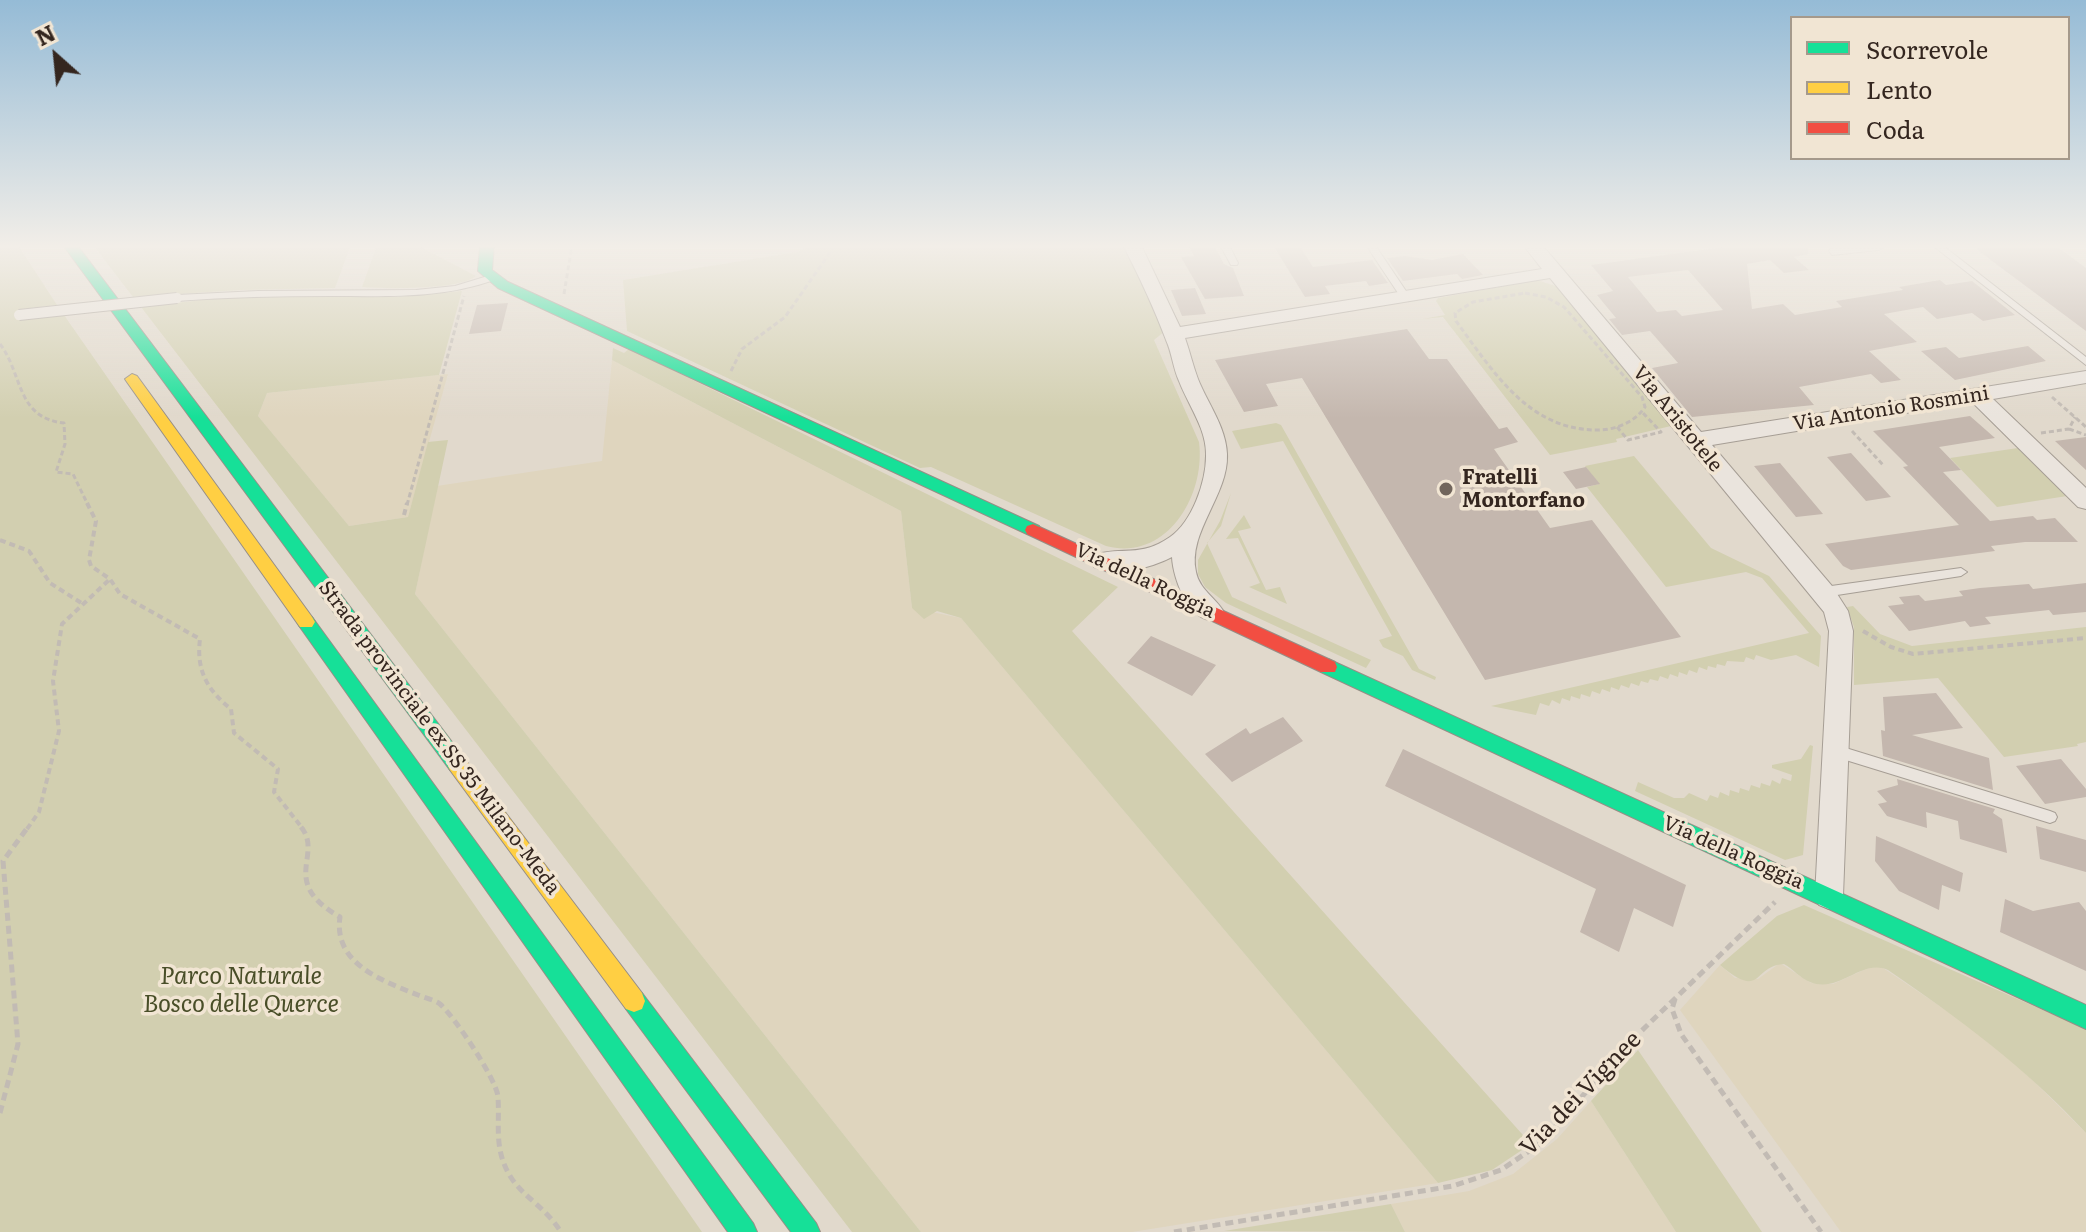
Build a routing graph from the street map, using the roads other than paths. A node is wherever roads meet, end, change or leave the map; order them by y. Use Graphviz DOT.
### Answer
graph roads {
  1 [pos="77,302"];
  2 [pos="113,302"];
  3 [pos="135,302"];
  4 [pos="543,302"];
  5 [pos="1158,302"];
  6 [pos="1371,302"];
  7 [pos="1581,302"];
  8 [pos="2010,302"];
  9 [pos="19,315"];
  10 [pos="90,321"];
  11 [pos="1173,334"];
  12 [pos="118,359"];
  13 [pos="2086,362"];
  14 [pos="2086,377"];
  15 [pos="1978,396"];
  16 [pos="1696,440"];
  17 [pos="2086,501"];
  18 [pos="1188,535"];
  19 [pos="1102,561"];
  20 [pos="1184,570"];
  21 [pos="1961,572"];
  22 [pos="1147,575"];
  23 [pos="1824,592"];
  24 [pos="1213,612"];
  25 [pos="1836,751"];
  26 [pos="2050,817"];
  27 [pos="1829,896"];
  28 [pos="2086,1017"];
  29 [pos="744,1232"];
  30 [pos="807,1232"];
  1 -- 10 [label="main road"];
  2 -- 30 [label="main road, Strada provinciale ex SS 35 Milano-Meda"];
  3 -- 9 [label="lane, bridge"];
  4 -- 19 [label="main road, Via della Roggia"];
  5 -- 11 [label="street"];
  6 -- 11 [label="street"];
  7 -- 16 [label="street, Via Aristotele"];
  8 -- 13 [label="lane"];
  11 -- 18 [label="street"];
  12 -- 29 [label="main road, Strada provinciale ex SS 35 Milano-Meda"];
  14 -- 15 [label="street, Via Antonio Rosmini"];
  15 -- 16 [label="street, Via Antonio Rosmini"];
  15 -- 17 [label="street"];
  16 -- 23 [label="street, Via Aristotele"];
  18 -- 20 [label="street"];
  18 -- 22 [label="street"];
  19 -- 22 [label="street"];
  20 -- 22 [label="street"];
  20 -- 24 [label="street"];
  21 -- 23 [label="lane"];
  22 -- 24 [label="main road, Via della Roggia"];
  23 -- 25 [label="street, Via Aristotele"];
  24 -- 27 [label="main road, Via della Roggia"];
  25 -- 26 [label="lane"];
  25 -- 27 [label="street, Via Aristotele"];
  27 -- 28 [label="main road, Via della Roggia"];
}
